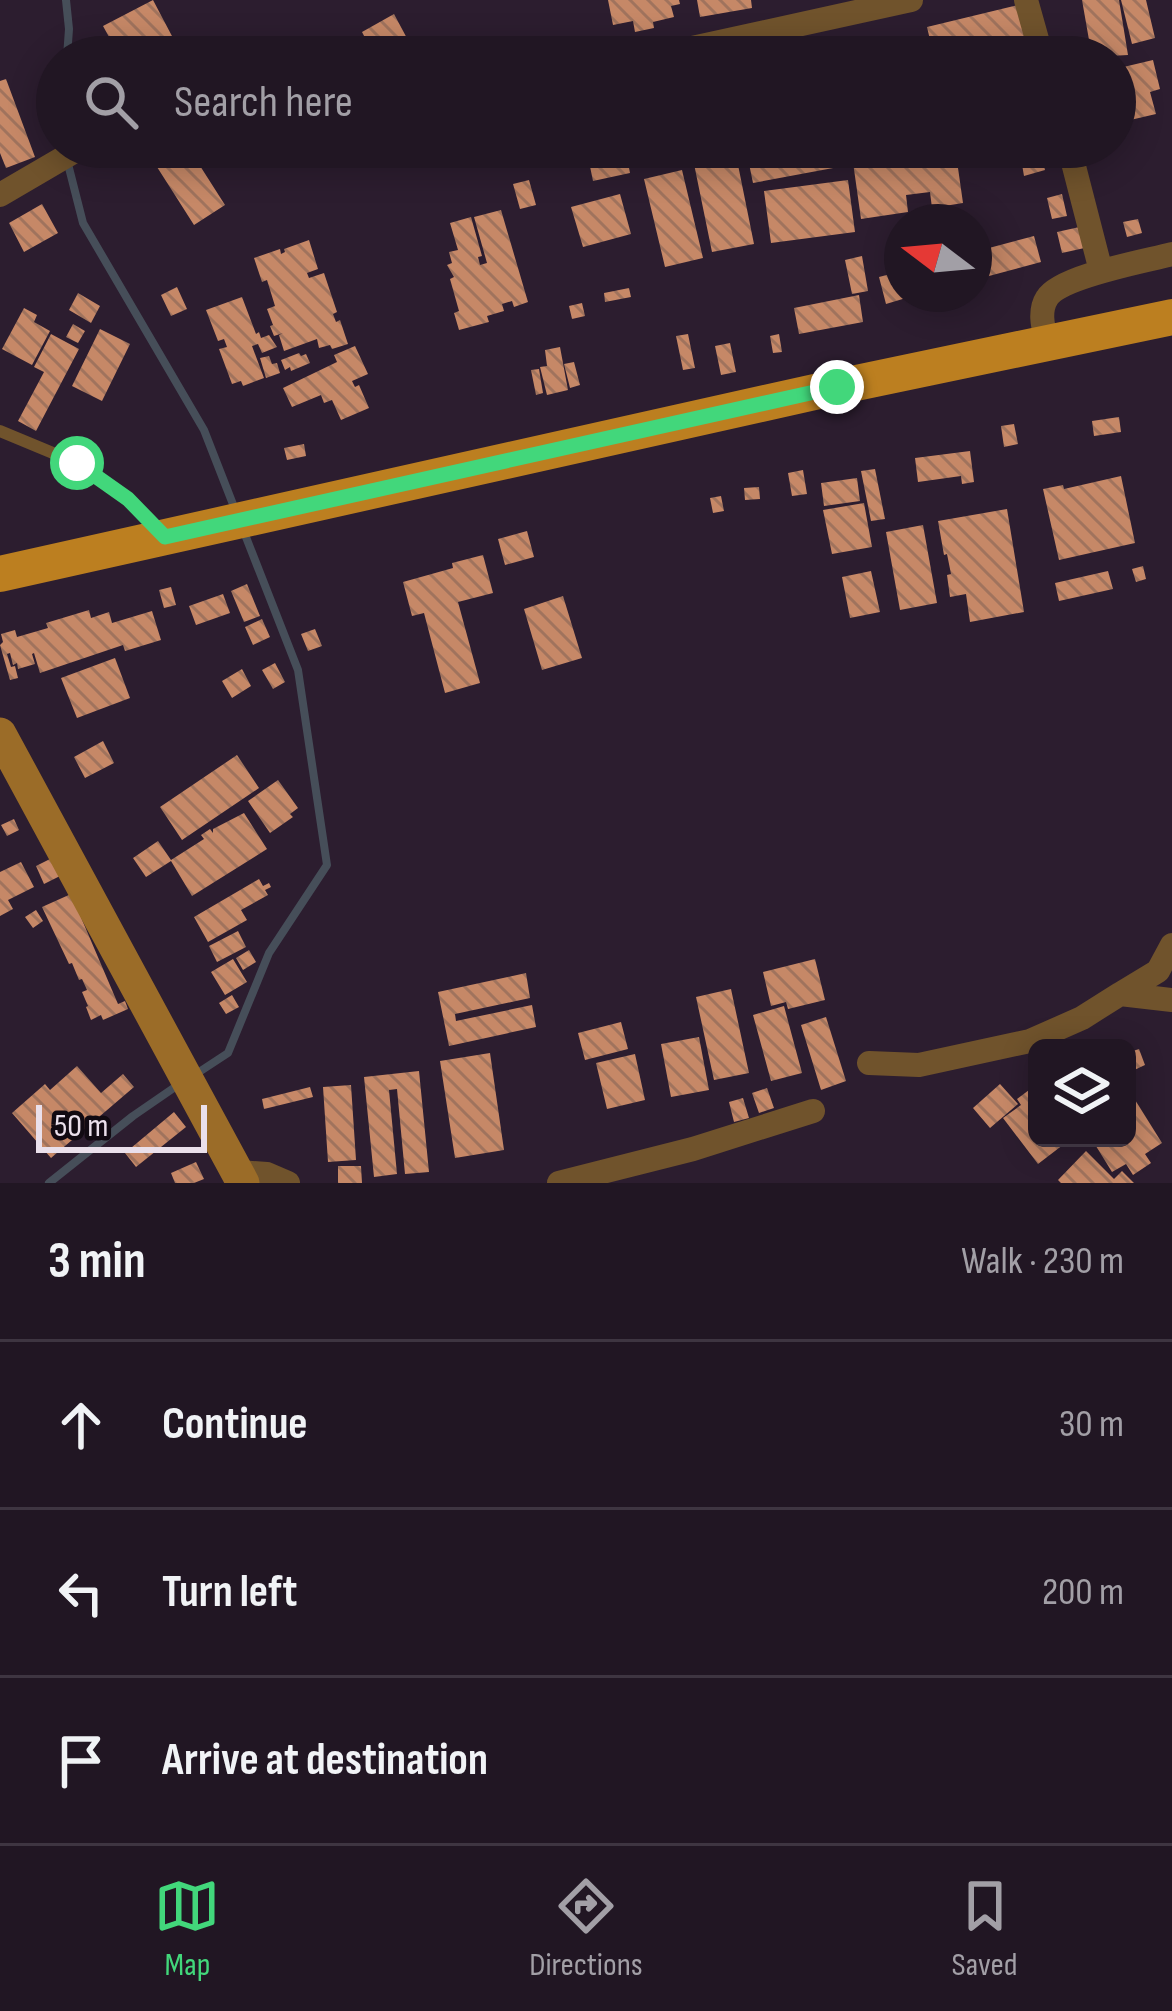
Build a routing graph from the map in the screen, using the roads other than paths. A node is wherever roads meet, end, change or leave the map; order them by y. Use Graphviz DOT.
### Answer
graph roads {
  1 [pos="911,0"];
  2 [pos="1026,0"];
  3 [pos="747,36"];
  4 [pos="1036,36"];
  5 [pos="44,168"];
  6 [pos="1074,168"];
  7 [pos="0,195"];
  8 [pos="1172,254"];
  9 [pos="1101,271"];
  10 [pos="1172,317"];
  11 [pos="1047,344"];
  12 [pos="0,430"];
  13 [pos="165,537"];
  14 [pos="0,574"];
  15 [pos="0,734"];
  16 [pos="1172,945"];
  17 [pos="1120,994"];
  18 [pos="1172,1000"];
  19 [pos="869,1063"];
  20 [pos="813,1111"];
  21 [pos="241,1177"];
  22 [pos="288,1183"];
  23 [pos="559,1183"];
  1 -- 3 [label="street"];
  2 -- 4 [label="street"];
  5 -- 7 [label="street"];
  6 -- 9 [label="street"];
  8 -- 9 [label="street"];
  9 -- 11 [label="street"];
  10 -- 11 [label="main road"];
  11 -- 13 [label="main road"];
  12 -- 13 [label="lane"];
  13 -- 14 [label="main road"];
  15 -- 21 [label="main road"];
  16 -- 17 [label="street"];
  17 -- 18 [label="street"];
  17 -- 19 [label="street"];
  20 -- 23 [label="street"];
  21 -- 22 [label="street"];
}
